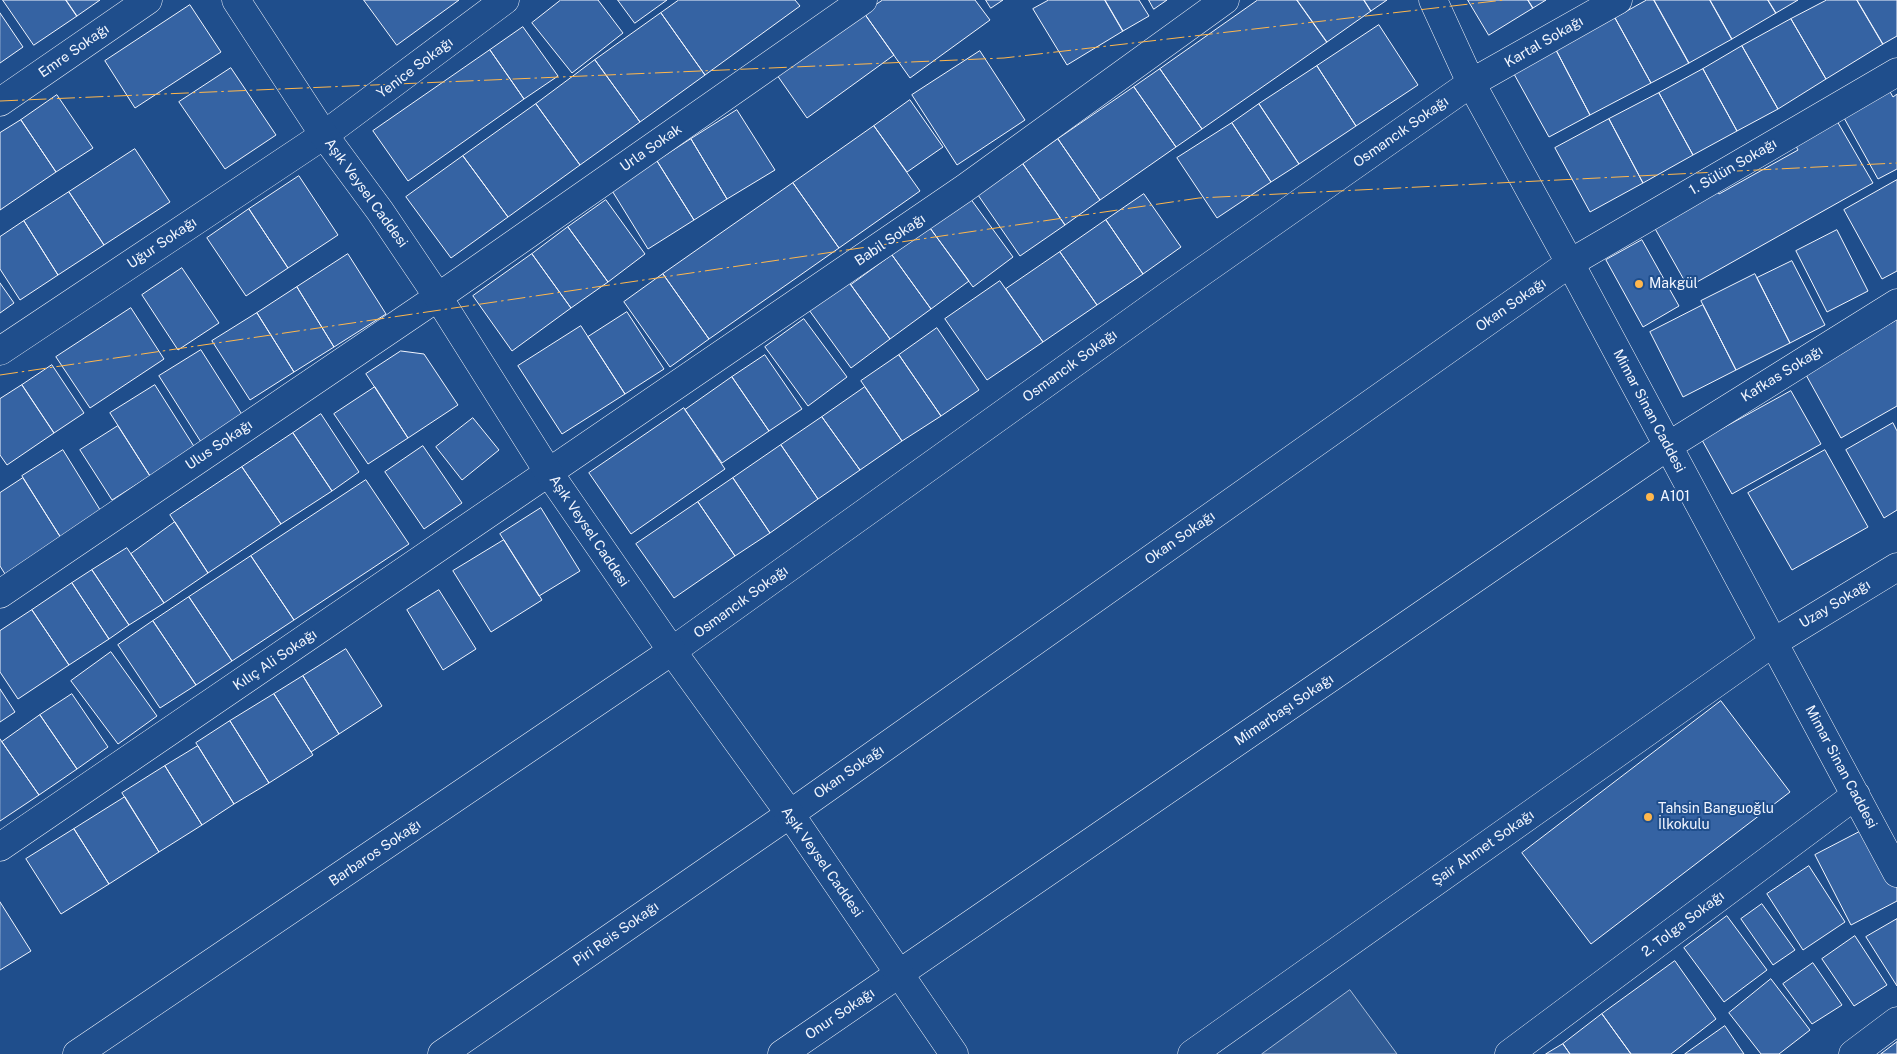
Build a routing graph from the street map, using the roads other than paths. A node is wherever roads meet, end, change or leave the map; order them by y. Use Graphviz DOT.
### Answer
graph roads {
  1 [pos="148,0"];
  2 [pos="236,0"];
  3 [pos="505,0"];
  4 [pos="863,0"];
  5 [pos="1225,0"];
  6 [pos="1433,0"];
  7 [pos="1618,0"];
  8 [pos="1897,72"];
  9 [pos="1471,83"];
  10 [pos="0,102"];
  11 [pos="324,135"];
  12 [pos="1570,263"];
  13 [pos="438,296"];
  14 [pos="1897,303"];
  15 [pos="0,351"];
  16 [pos="1668,446"];
  17 [pos="549,473"];
  18 [pos="1897,567"];
  19 [pos="0,594"];
  20 [pos="1774,642"];
  21 [pos="672,651"];
  22 [pos="1856,795"];
  23 [pos="790,814"];
  24 [pos="0,847"];
  25 [pos="1897,873"];
  26 [pos="899,973"];
  27 [pos="1897,1021"];
  28 [pos="77,1054"];
  29 [pos="442,1054"];
  30 [pos="782,1054"];
  31 [pos="954,1054"];
  32 [pos="1192,1054"];
  33 [pos="1509,1054"];
  34 [pos="1852,1054"];
  1 -- 10 [label="street, Emre Sokağı"];
  2 -- 11 [label="street, Aşık Veysel Caddesi"];
  3 -- 11 [label="street, Yenice Sokağı"];
  4 -- 13 [label="street, Urla Sokak"];
  5 -- 17 [label="street, Babil Sokağı"];
  6 -- 9 [label="street, Mimar Sinan Caddesi"];
  7 -- 9 [label="street, Kartal Sokağı"];
  8 -- 12 [label="street, 1. Sülün Sokağı"];
  9 -- 12 [label="street, Mimar Sinan Caddesi"];
  9 -- 21 [label="street, Osmancık Sokağı"];
  11 -- 13 [label="street, Aşık Veysel Caddesi"];
  11 -- 15 [label="street, Uğur Sokağı"];
  12 -- 16 [label="street, Mimar Sinan Caddesi"];
  12 -- 23 [label="street, Okan Sokağı"];
  13 -- 17 [label="street, Aşık Veysel Caddesi"];
  13 -- 19 [label="street, Ulus Sokağı"];
  14 -- 16 [label="street, Kafkas Sokağı"];
  16 -- 20 [label="street, Mimar Sinan Caddesi"];
  16 -- 26 [label="street, Mimarbaşı Sokağı"];
  17 -- 21 [label="street, Aşık Veysel Caddesi"];
  17 -- 24 [label="street, Kılıç Ali Sokağı"];
  18 -- 20 [label="street, Uzay Sokağı"];
  20 -- 22 [label="street, Mimar Sinan Caddesi"];
  20 -- 32 [label="street, Şair Ahmet Sokağı"];
  21 -- 23 [label="street, Aşık Veysel Caddesi"];
  21 -- 28 [label="street, Barbaros Sokağı"];
  22 -- 25 [label="street, Mimar Sinan Caddesi"];
  22 -- 33 [label="street, 2. Tolga Sokağı"];
  23 -- 26 [label="street, Aşık Veysel Caddesi"];
  23 -- 29 [label="street, Piri Reis Sokağı"];
  26 -- 30 [label="street, Onur Sokağı"];
  26 -- 31 [label="street, Aşık Veysel Caddesi"];
  27 -- 34 [label="street"];
}
